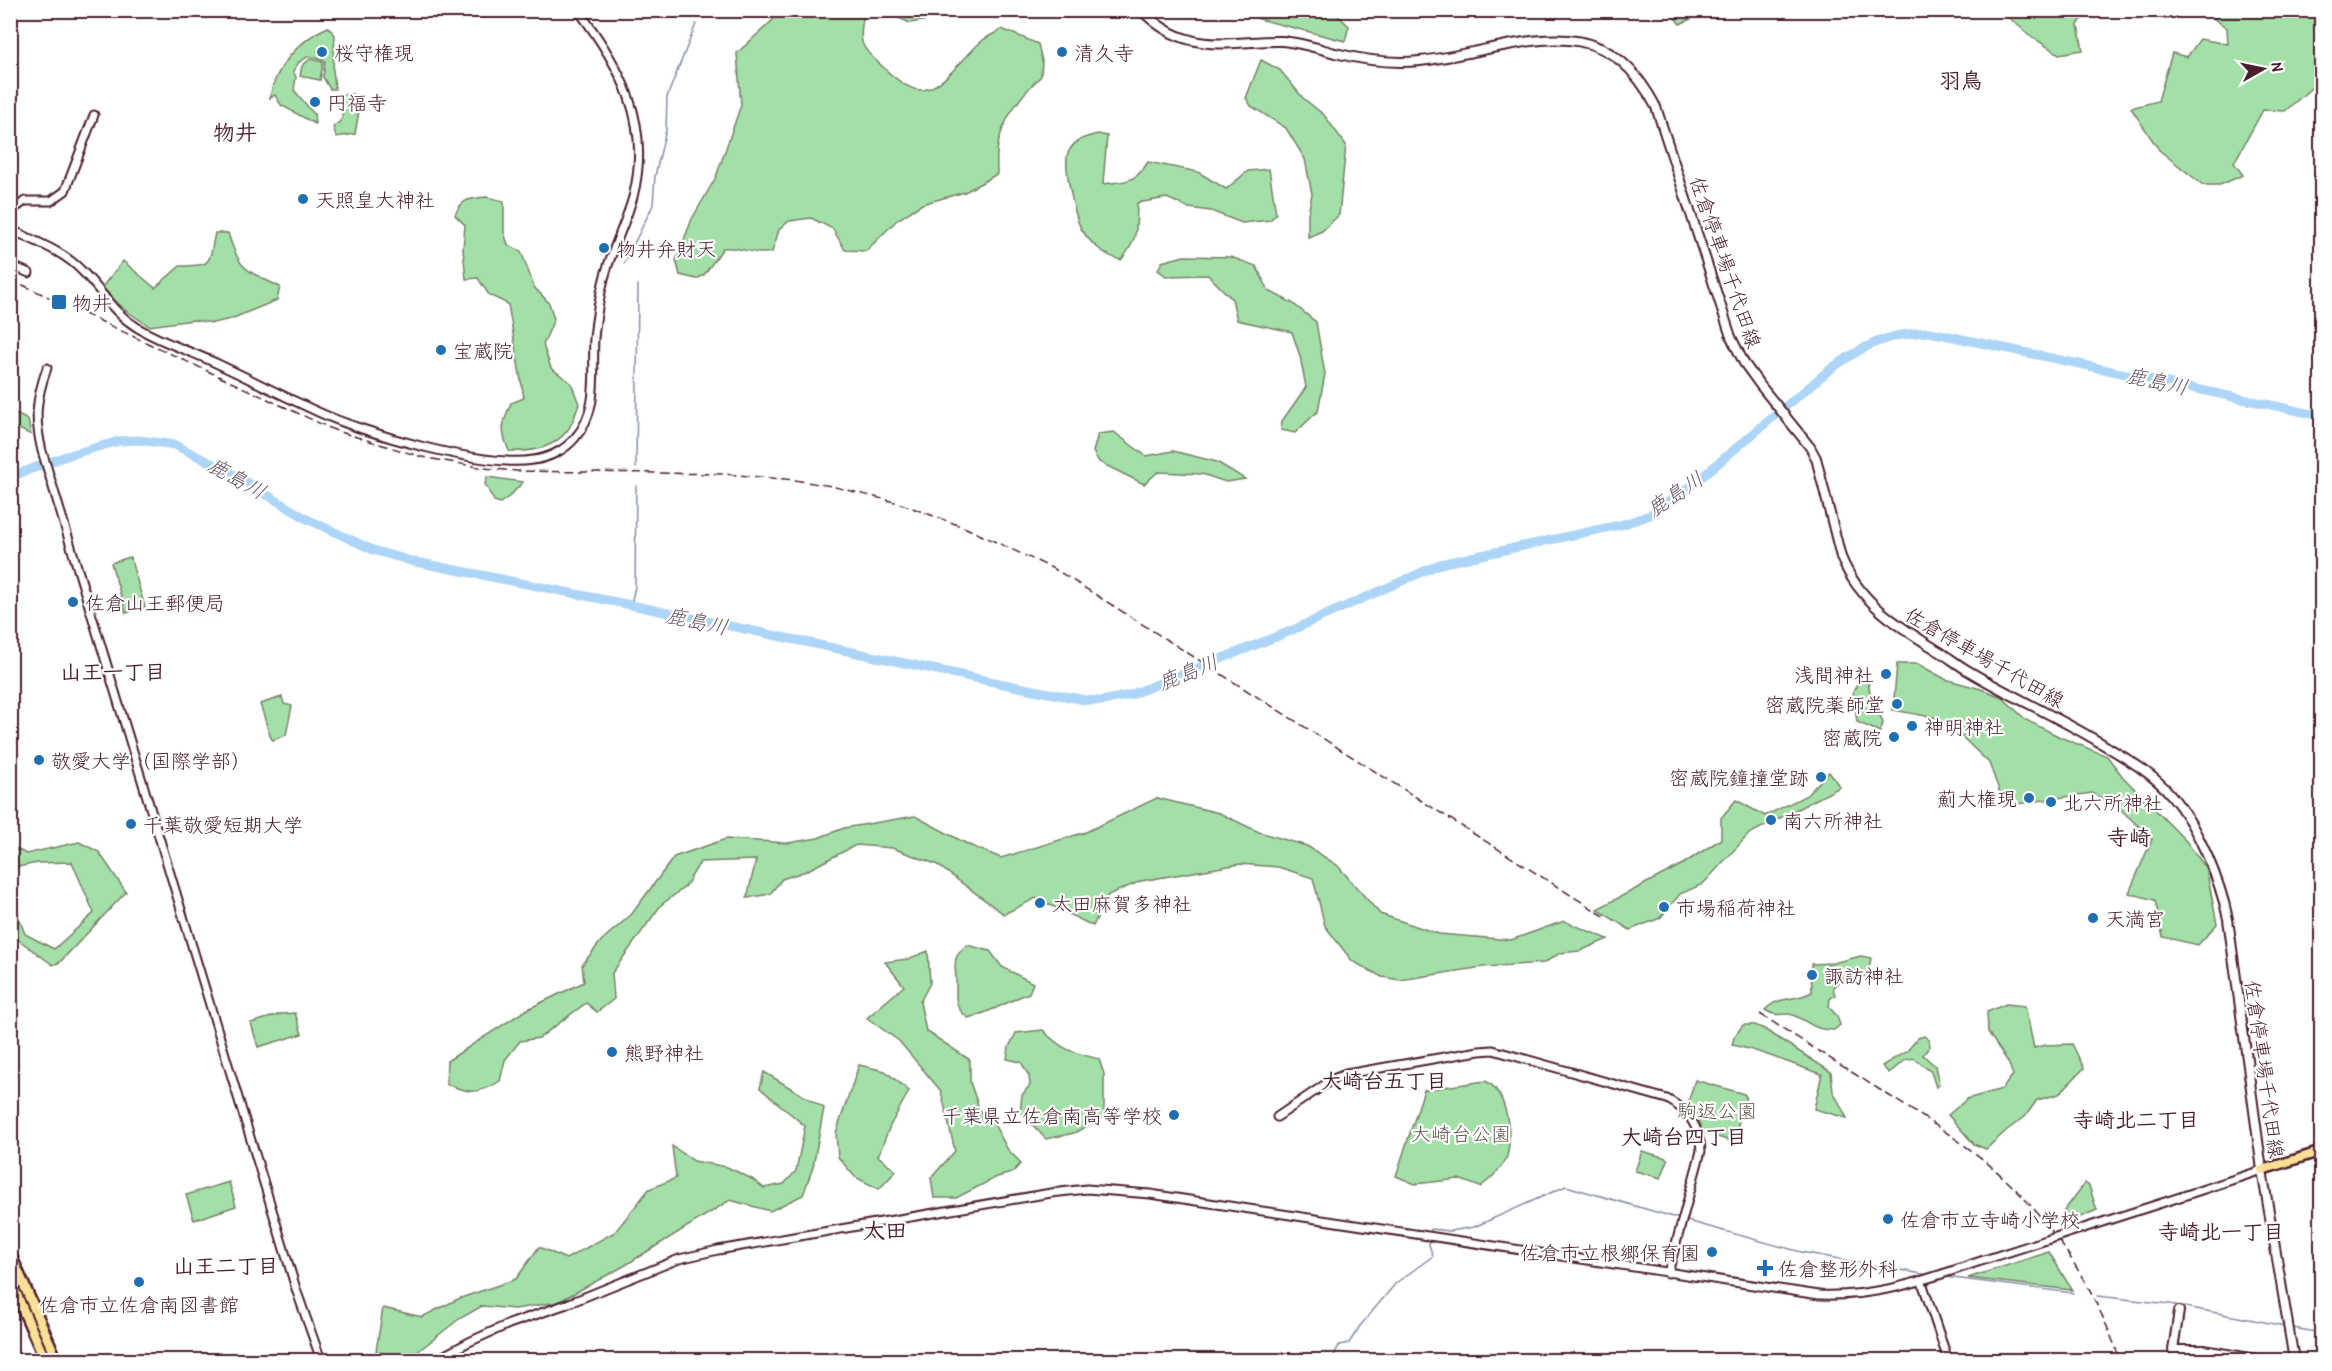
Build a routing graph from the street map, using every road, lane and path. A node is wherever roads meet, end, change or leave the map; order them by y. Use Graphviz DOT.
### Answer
graph roads {
  1 [pos="578,10"];
  2 [pos="1141,10"];
  3 [pos="1514,34"];
  4 [pos="1628,55"];
  5 [pos="94,115"];
  6 [pos="10,212"];
  7 [pos="10,229"];
  8 [pos="10,265"];
  9 [pos="29,273"];
  10 [pos="47,368"];
  11 [pos="1277,1118"];
  12 [pos="2322,1151"];
  13 [pos="2262,1170"];
  14 [pos="10,1252"];
  15 [pos="1668,1273"];
  16 [pos="10,1280"];
  17 [pos="1922,1282"];
  18 [pos="2179,1311"];
  19 [pos="45,1360"];
  20 [pos="57,1360"];
  21 [pos="321,1360"];
  22 [pos="435,1360"];
  23 [pos="1947,1360"];
  24 [pos="2261,1360"];
  25 [pos="2294,1360"];
  1 -- 7 [label="street"];
  2 -- 3 [label="main road"];
  4 -- 13 [label="main road, 佐倉停車場千代田線"];
  5 -- 6 [label="street"];
  8 -- 9 [label="street"];
  10 -- 21 [label="street"];
  11 -- 15 [label="street"];
  12 -- 13 [label="main road"];
  13 -- 17 [label="street, bridge"];
  13 -- 25 [label="main road, 佐倉停車場千代田線"];
  14 -- 20 [label="highway"];
  15 -- 17 [label="street"];
  15 -- 22 [label="street"];
  16 -- 19 [label="highway"];
  17 -- 23 [label="street"];
  18 -- 24 [label="main road"];
}
